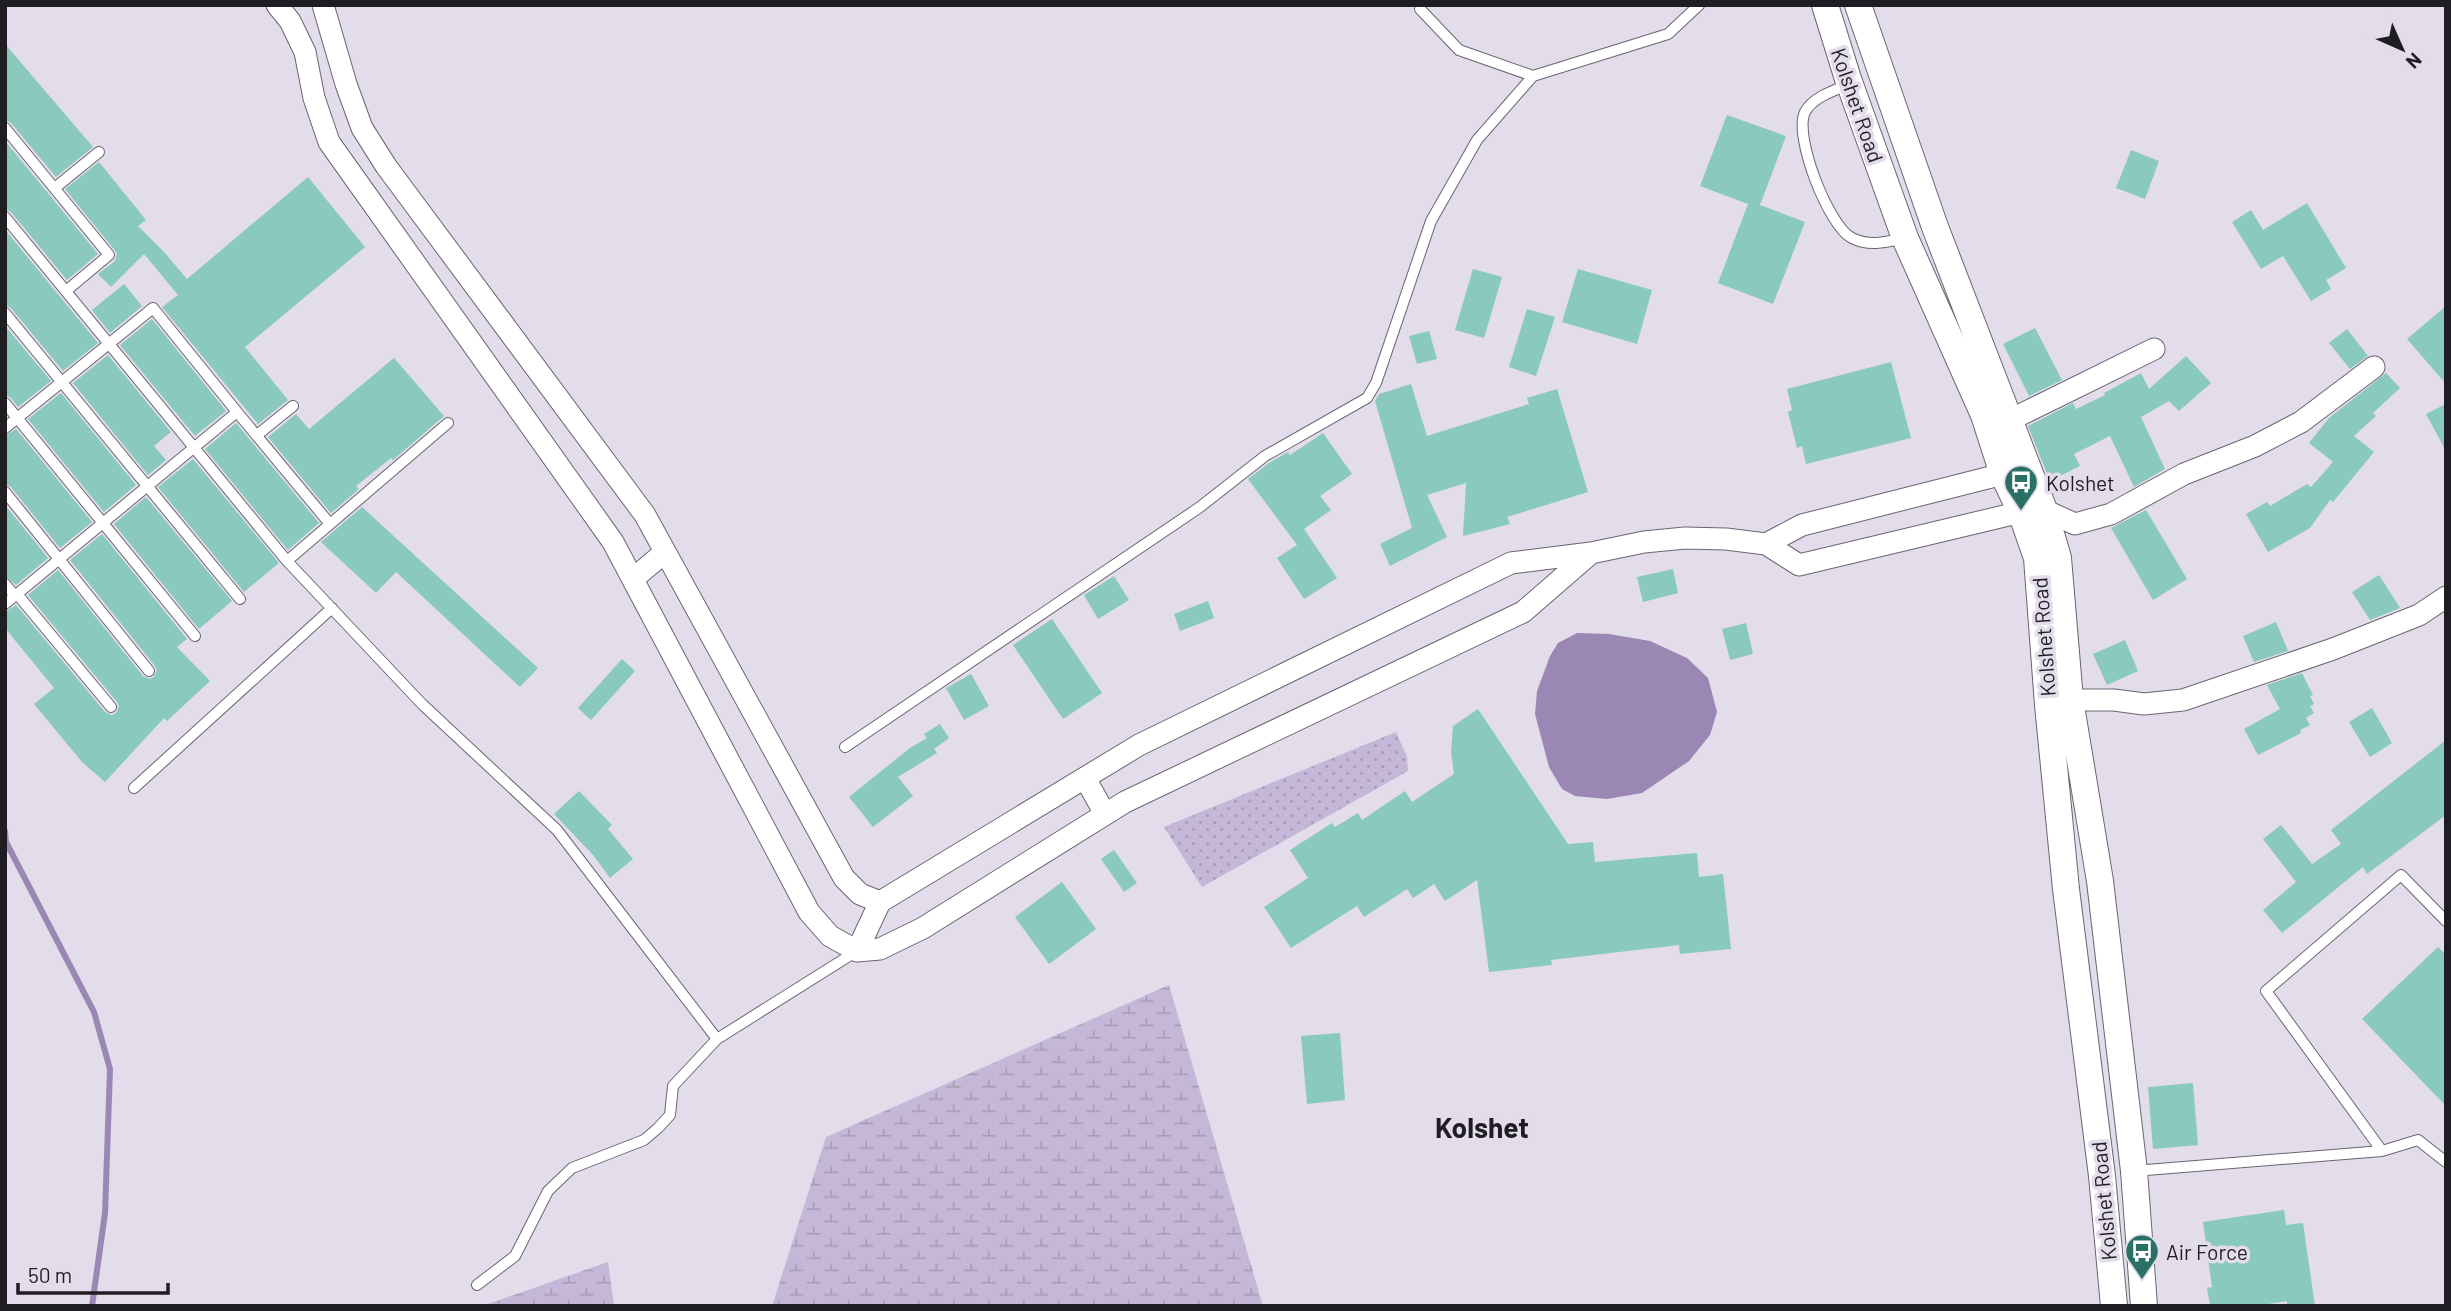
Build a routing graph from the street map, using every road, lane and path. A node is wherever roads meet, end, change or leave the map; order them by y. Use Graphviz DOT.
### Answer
graph roads {
  1 [pos="277,5"];
  2 [pos="323,5"];
  3 [pos="1699,5"];
  4 [pos="1825,5"];
  5 [pos="1858,5"];
  6 [pos="1420,9"];
  7 [pos="1533,76"];
  8 [pos="1850,84"];
  9 [pos="5,128"];
  10 [pos="99,152"];
  11 [pos="386,166"];
  12 [pos="357,180"];
  13 [pos="56,187"];
  14 [pos="5,217"];
  15 [pos="1935,227"];
  16 [pos="1905,238"];
  17 [pos="66,291"];
  18 [pos="5,313"];
  19 [pos="108,343"];
  20 [pos="2154,349"];
  21 [pos="2374,367"];
  22 [pos="61,382"];
  23 [pos="5,403"];
  24 [pos="293,406"];
  25 [pos="237,412"];
  26 [pos="17,418"];
  27 [pos="2010,418"];
  28 [pos="448,423"];
  29 [pos="5,428"];
  30 [pos="257,435"];
  31 [pos="195,447"];
  32 [pos="2003,474"];
  33 [pos="148,486"];
  34 [pos="5,492"];
  35 [pos="2033,511"];
  36 [pos="103,522"];
  37 [pos="330,524"];
  38 [pos="1766,544"];
  39 [pos="665,552"];
  40 [pos="1591,553"];
  41 [pos="59,559"];
  42 [pos="287,561"];
  43 [pos="633,579"];
  44 [pos="5,584"];
  45 [pos="16,595"];
  46 [pos="2446,597"];
  47 [pos="240,599"];
  48 [pos="5,604"];
  49 [pos="332,608"];
  50 [pos="195,636"];
  51 [pos="149,671"];
  52 [pos="2059,703"];
  53 [pos="111,707"];
  54 [pos="845,747"];
  55 [pos="1084,778"];
  56 [pos="134,788"];
  57 [pos="1105,814"];
  58 [pos="880,902"];
  59 [pos="2446,921"];
  60 [pos="857,951"];
  61 [pos="717,1039"];
  62 [pos="2382,1151"];
  63 [pos="2446,1162"];
  64 [pos="2134,1171"];
  65 [pos="2102,1176"];
  66 [pos="477,1285"];
  67 [pos="2114,1306"];
  68 [pos="2144,1306"];
  1 -- 12 [label="street"];
  2 -- 11 [label="street"];
  3 -- 7 [label="lane"];
  4 -- 8 [label="street, Kolshet Road"];
  5 -- 15 [label="street, Kolshet Road"];
  6 -- 7 [label="lane"];
  7 -- 54 [label="lane"];
  8 -- 16 [label="street, Kolshet Road"];
  8 -- 16 [label="lane"];
  9 -- 13 [label="lane"];
  10 -- 13 [label="lane"];
  11 -- 12 [label="street"];
  11 -- 39 [label="street"];
  12 -- 43 [label="street"];
  13 -- 17 [label="lane"];
  14 -- 17 [label="lane"];
  15 -- 16 [label="street"];
  15 -- 27 [label="street, Kolshet Road"];
  16 -- 32 [label="street, Kolshet Road"];
  17 -- 19 [label="lane"];
  18 -- 22 [label="lane"];
  19 -- 22 [label="lane"];
  19 -- 25 [label="lane"];
  19 -- 31 [label="lane"];
  20 -- 27 [label="street"];
  21 -- 35 [label="street"];
  22 -- 26 [label="lane"];
  22 -- 33 [label="lane"];
  23 -- 26 [label="lane"];
  24 -- 30 [label="lane"];
  25 -- 30 [label="lane"];
  25 -- 31 [label="lane"];
  26 -- 29 [label="lane"];
  26 -- 36 [label="lane"];
  27 -- 35 [label="street, Kolshet Road"];
  28 -- 37 [label="lane"];
  30 -- 37 [label="lane"];
  31 -- 33 [label="lane"];
  31 -- 42 [label="lane"];
  32 -- 35 [label="street, Kolshet Road"];
  32 -- 38 [label="street"];
  33 -- 36 [label="lane"];
  33 -- 47 [label="lane"];
  34 -- 41 [label="lane"];
  35 -- 38 [label="street"];
  35 -- 52 [label="street, Kolshet Road"];
  36 -- 41 [label="lane"];
  36 -- 50 [label="lane"];
  37 -- 42 [label="lane"];
  38 -- 40 [label="street"];
  39 -- 43 [label="street"];
  39 -- 58 [label="street"];
  40 -- 55 [label="street"];
  40 -- 57 [label="street"];
  41 -- 45 [label="lane"];
  41 -- 51 [label="lane"];
  42 -- 49 [label="lane"];
  43 -- 60 [label="street"];
  44 -- 45 [label="lane"];
  45 -- 48 [label="lane"];
  45 -- 53 [label="lane"];
  46 -- 52 [label="street"];
  49 -- 56 [label="lane"];
  49 -- 61 [label="lane"];
  52 -- 64 [label="street, Kolshet Road"];
  52 -- 65 [label="street, Kolshet Road"];
  55 -- 57 [label="street"];
  55 -- 58 [label="street"];
  57 -- 60 [label="street"];
  58 -- 60 [label="street"];
  59 -- 62 [label="lane"];
  60 -- 61 [label="lane"];
  61 -- 66 [label="lane"];
  62 -- 63 [label="lane"];
  62 -- 64 [label="lane"];
  64 -- 65 [label="street"];
  64 -- 68 [label="street, Kolshet Road"];
  65 -- 67 [label="street, Kolshet Road"];
}
